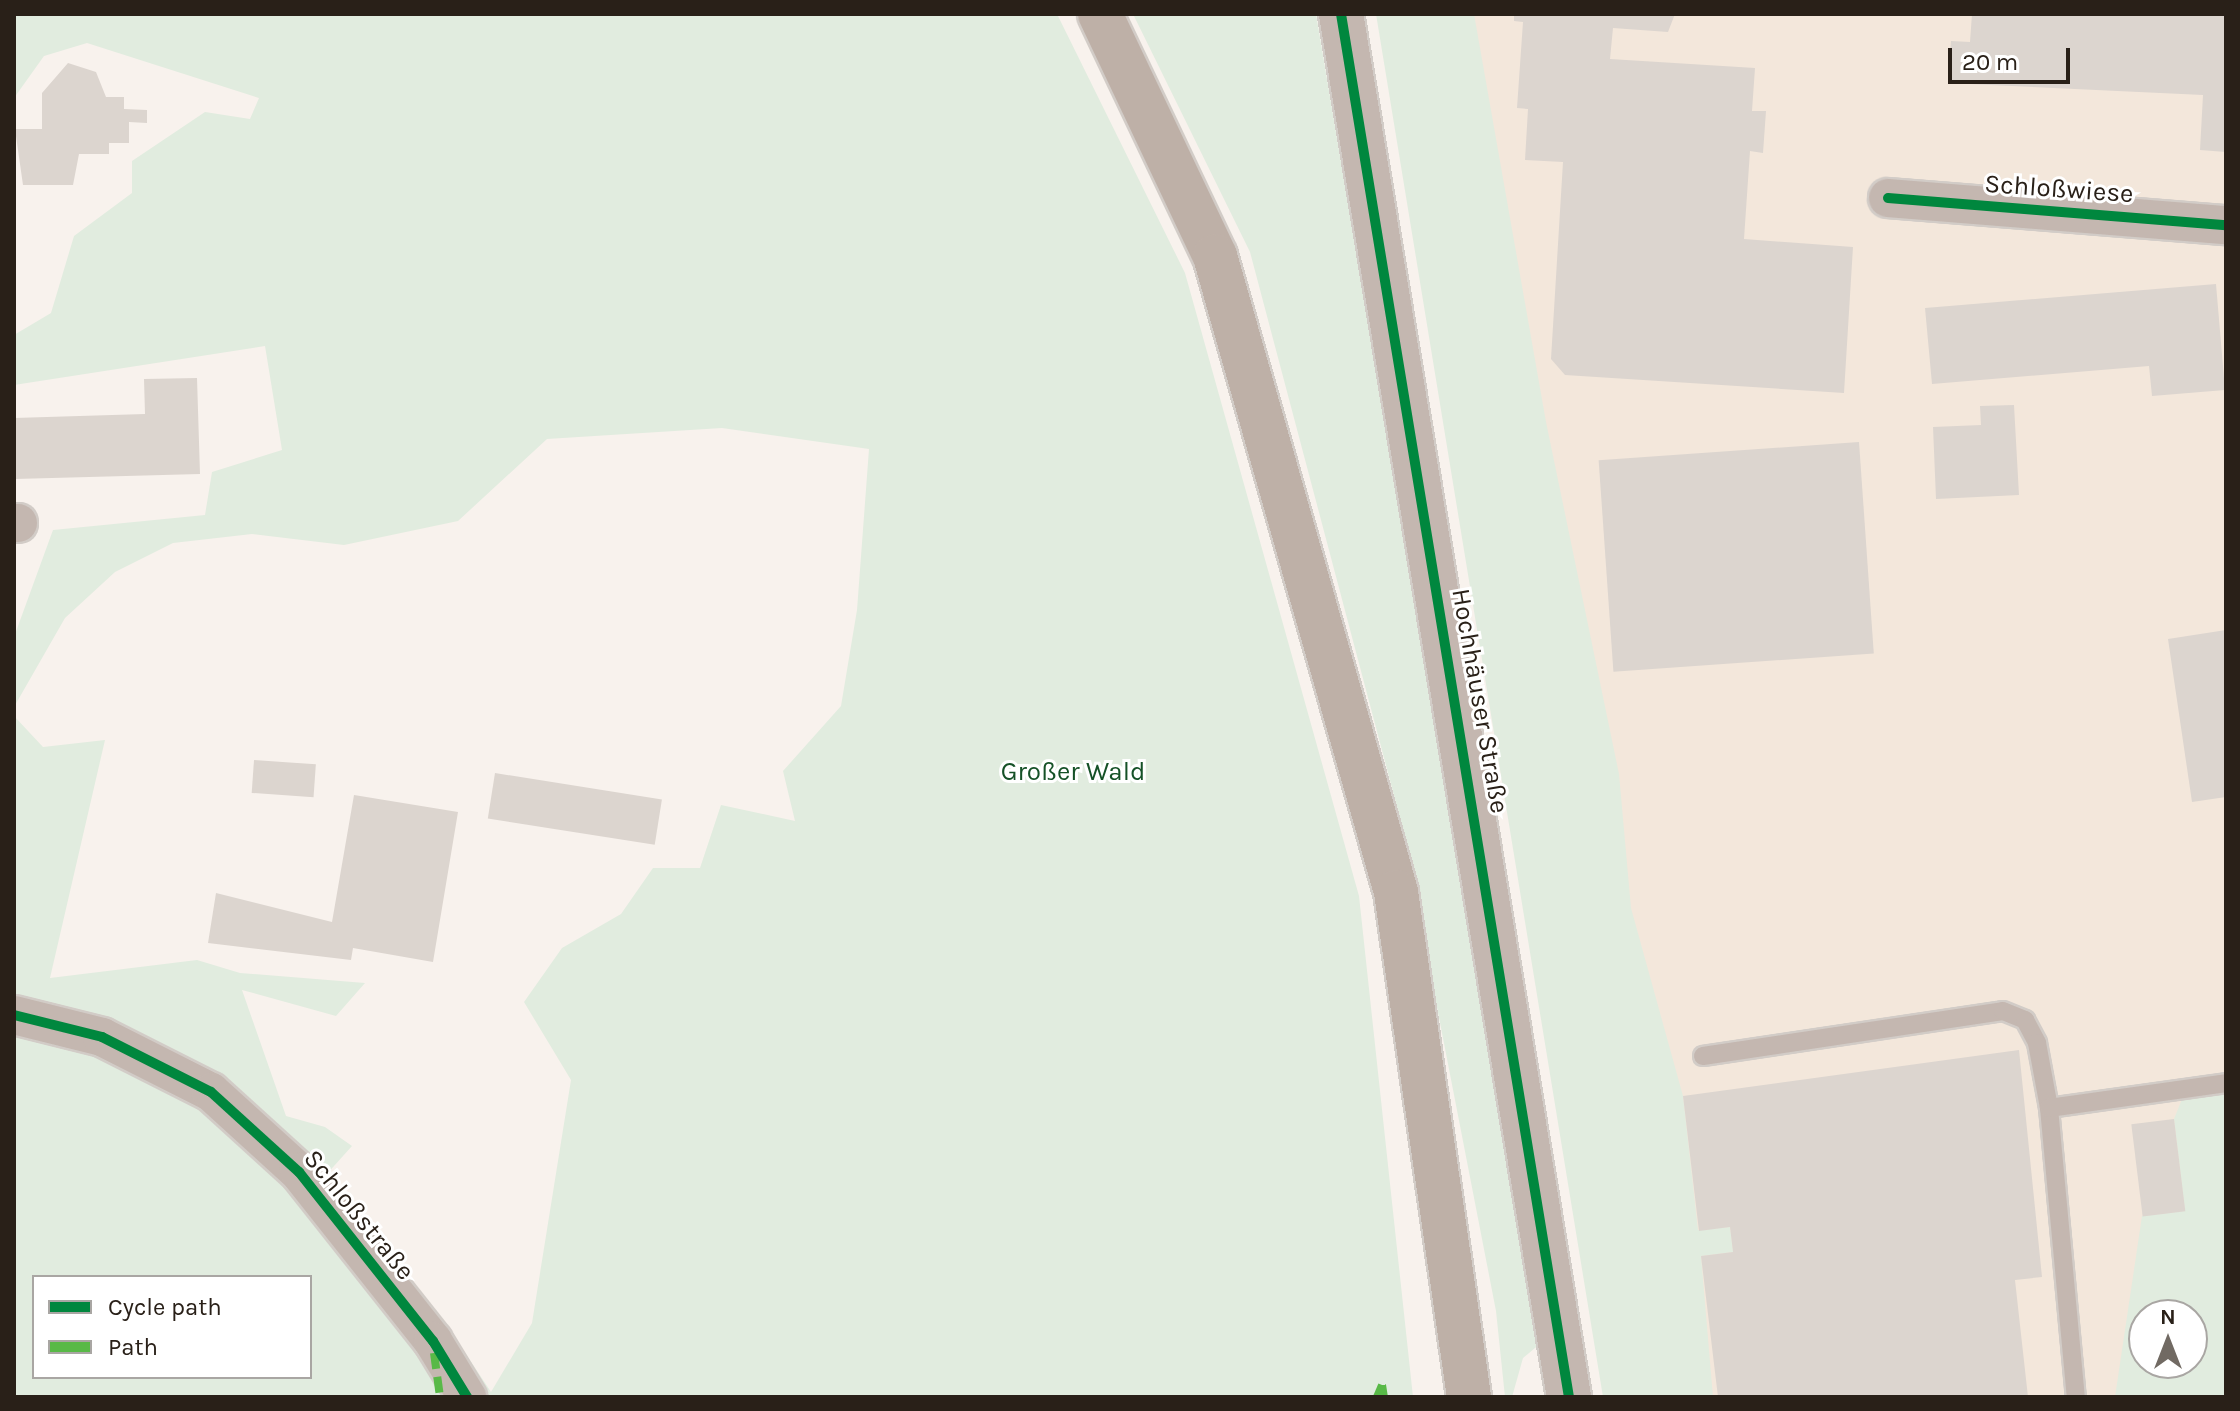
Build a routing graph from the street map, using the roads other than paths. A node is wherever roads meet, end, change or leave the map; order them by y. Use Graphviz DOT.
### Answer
graph roads {
  1 [pos="1100,14"];
  2 [pos="1341,14"];
  3 [pos="1888,198"];
  4 [pos="2226,225"];
  5 [pos="14,1015"];
  6 [pos="1703,1056"];
  7 [pos="2226,1083"];
  8 [pos="2049,1108"];
  9 [pos="467,1397"];
  10 [pos="1469,1397"];
  11 [pos="1569,1397"];
  12 [pos="2076,1397"];
  1 -- 10 [label="highway"];
  2 -- 11 [label="street, Hochhäuser Straße"];
  3 -- 4 [label="street, Schloßwiese"];
  5 -- 9 [label="street, Schloßstraße"];
  6 -- 8 [label="lane"];
  7 -- 8 [label="lane"];
  8 -- 12 [label="lane"];
}
